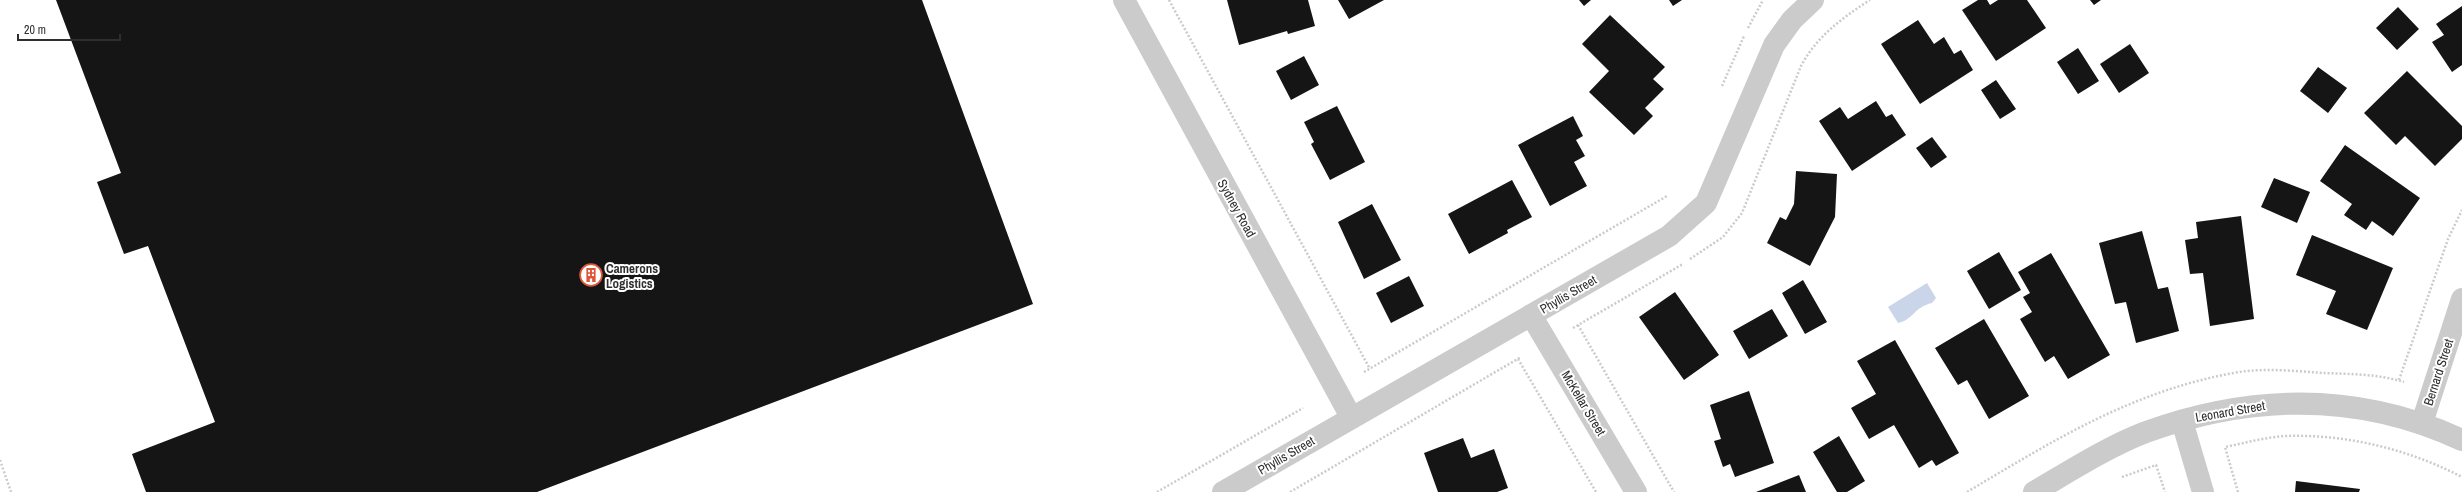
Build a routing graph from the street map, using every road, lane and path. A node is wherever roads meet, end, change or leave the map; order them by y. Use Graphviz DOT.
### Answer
graph roads {
  1 [pos="1124,0"];
  2 [pos="1170,0"];
  3 [pos="1763,0"];
  4 [pos="1813,0"];
  5 [pos="1720,92"];
  6 [pos="1674,192"];
  7 [pos="2462,210"];
  8 [pos="2462,299"];
  9 [pos="1531,315"];
  10 [pos="1578,325"];
  11 [pos="1370,369"];
  12 [pos="1364,372"];
  13 [pos="2399,380"];
  14 [pos="1303,408"];
  15 [pos="1351,417"];
  16 [pos="2182,421"];
  17 [pos="2422,423"];
  18 [pos="2462,440"];
  19 [pos="0,460"];
  20 [pos="2462,477"];
  21 [pos="2117,480"];
  22 [pos="12,492"];
  23 [pos="1157,492"];
  24 [pos="1223,492"];
  25 [pos="1290,492"];
  26 [pos="1596,492"];
  27 [pos="1636,492"];
  28 [pos="1674,492"];
  29 [pos="2034,492"];
  30 [pos="2165,492"];
  31 [pos="2203,492"];
  32 [pos="2238,492"];
  1 -- 15 [label="street, Sydney Road"];
  2 -- 11 [label="path"];
  3 -- 5 [label="path"];
  4 -- 9 [label="street, Phyllis Street"];
  6 -- 11 [label="path"];
  7 -- 13 [label="path"];
  8 -- 17 [label="street, Bernard Street"];
  9 -- 15 [label="street, Phyllis Street"];
  9 -- 27 [label="street, McKellar Street"];
  10 -- 28 [label="path"];
  11 -- 12 [label="path"];
  14 -- 23 [label="path"];
  15 -- 24 [label="street, Phyllis Street"];
  16 -- 17 [label="street, Leonard Street"];
  16 -- 29 [label="street, Leonard Street"];
  16 -- 31 [label="street"];
  17 -- 18 [label="street, Leonard Street"];
  19 -- 22 [label="path"];
  20 -- 32 [label="path"];
  21 -- 30 [label="path"];
  25 -- 26 [label="path"];
}
